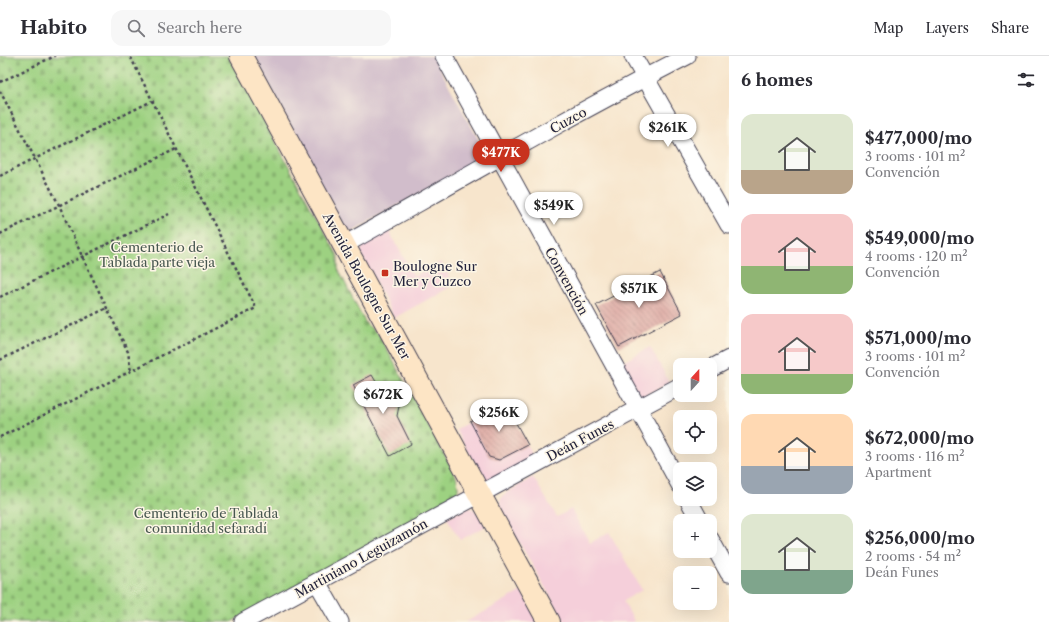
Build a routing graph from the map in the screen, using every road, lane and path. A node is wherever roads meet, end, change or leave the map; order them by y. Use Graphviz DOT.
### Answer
graph roads {
  1 [pos="55,56"];
  2 [pos="130,56"];
  3 [pos="241,56"];
  4 [pos="444,56"];
  5 [pos="633,56"];
  6 [pos="687,56"];
  7 [pos="645,78"];
  8 [pos="0,82"];
  9 [pos="0,91"];
  10 [pos="152,101"];
  11 [pos="176,148"];
  12 [pos="499,158"];
  13 [pos="35,159"];
  14 [pos="0,176"];
  15 [pos="59,205"];
  16 [pos="169,214"];
  17 [pos="729,225"];
  18 [pos="0,234"];
  19 [pos="344,245"];
  20 [pos="82,256"];
  21 [pos="0,297"];
  22 [pos="107,308"];
  23 [pos="729,359"];
  24 [pos="0,360"];
  25 [pos="717,365"];
  26 [pos="131,372"];
  27 [pos="673,390"];
  28 [pos="638,410"];
  29 [pos="0,437"];
  30 [pos="673,472"];
  31 [pos="480,494"];
  32 [pos="717,551"];
  33 [pos="729,573"];
  34 [pos="317,582"];
  35 [pos="243,622"];
  36 [pos="340,622"];
  37 [pos="549,622"];
  1 -- 8 [label="path"];
  2 -- 10 [label="path"];
  3 -- 19 [label="main road, Avenida Boulogne Sur Mer"];
  4 -- 12 [label="street, Convención"];
  5 -- 7 [label="street"];
  6 -- 7 [label="street, Cuzco"];
  7 -- 12 [label="street, Cuzco"];
  7 -- 17 [label="street"];
  9 -- 13 [label="path"];
  10 -- 11 [label="path"];
  10 -- 13 [label="path"];
  11 -- 15 [label="path"];
  11 -- 26 [label="path"];
  12 -- 19 [label="street, Cuzco"];
  12 -- 28 [label="street, Convención"];
  13 -- 14 [label="path"];
  13 -- 15 [label="path"];
  15 -- 18 [label="path"];
  15 -- 20 [label="path"];
  16 -- 20 [label="path"];
  19 -- 31 [label="main road, Avenida Boulogne Sur Mer"];
  20 -- 21 [label="path"];
  20 -- 22 [label="path"];
  22 -- 24 [label="path"];
  22 -- 26 [label="path"];
  23 -- 25 [label="street"];
  26 -- 29 [label="path"];
  27 -- 28 [label="street, Deán Funes"];
  28 -- 30 [label="street, Convención"];
  28 -- 31 [label="street, Deán Funes"];
  31 -- 34 [label="street, Martiniano Leguizamón"];
  31 -- 37 [label="main road, Avenida Boulogne Sur Mer"];
  32 -- 33 [label="street"];
  34 -- 35 [label="street, Martiniano Leguizamón"];
  34 -- 36 [label="street"];
}
